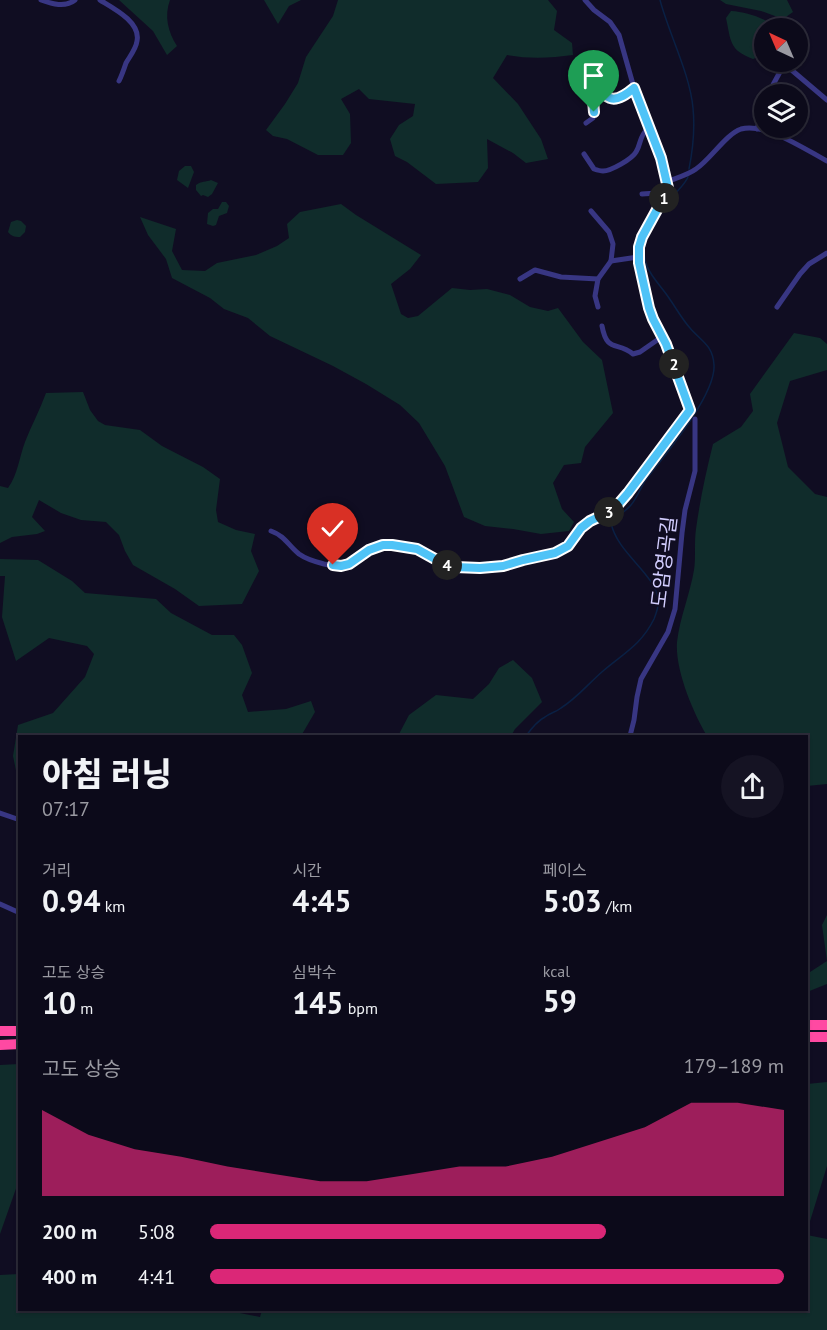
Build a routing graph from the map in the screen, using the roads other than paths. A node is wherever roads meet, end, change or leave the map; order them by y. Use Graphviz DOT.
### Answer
graph roads {
  1 [pos="41,0"];
  2 [pos="75,0"];
  3 [pos="99,0"];
  4 [pos="585,0"];
  5 [pos="120,81"];
  6 [pos="773,84"];
  7 [pos="634,88"];
  8 [pos="827,100"];
  9 [pos="586,123"];
  10 [pos="649,127"];
  11 [pos="754,129"];
  12 [pos="785,138"];
  13 [pos="827,152"];
  14 [pos="584,154"];
  15 [pos="825,160"];
  16 [pos="666,182"];
  17 [pos="667,189"];
  18 [pos="642,194"];
  19 [pos="591,211"];
  20 [pos="827,253"];
  21 [pos="638,257"];
  22 [pos="611,261"];
  23 [pos="520,279"];
  24 [pos="598,279"];
  25 [pos="598,307"];
  26 [pos="777,307"];
  27 [pos="602,326"];
  28 [pos="663,336"];
  29 [pos="695,419"];
  30 [pos="271,531"];
  31 [pos="630,735"];
  32 [pos="0,813"];
  33 [pos="18,819"];
  34 [pos="0,904"];
  35 [pos="18,912"];
  36 [pos="808,1025"];
  37 [pos="827,1025"];
  38 [pos="0,1031"];
  39 [pos="18,1031"];
  40 [pos="808,1037"];
  41 [pos="827,1037"];
  42 [pos="18,1044"];
  43 [pos="0,1045"];
  1 -- 2 [label="street"];
  3 -- 5 [label="street"];
  4 -- 7 [label="street"];
  6 -- 8 [label="street"];
  7 -- 9 [label="street"];
  7 -- 10 [label="street"];
  10 -- 14 [label="street"];
  10 -- 16 [label="street"];
  11 -- 16 [label="street"];
  12 -- 15 [label="street"];
  13 -- 15 [label="street"];
  16 -- 17 [label="street"];
  17 -- 18 [label="street"];
  17 -- 21 [label="street"];
  19 -- 22 [label="street"];
  20 -- 26 [label="street"];
  21 -- 22 [label="street"];
  21 -- 28 [label="street"];
  22 -- 24 [label="street"];
  23 -- 24 [label="street"];
  24 -- 25 [label="street"];
  27 -- 28 [label="street"];
  28 -- 30 [label="street"];
  29 -- 31 [label="street, 도암영곡길"];
  32 -- 33 [label="street"];
  34 -- 35 [label="street"];
  36 -- 37 [label="highway"];
  38 -- 39 [label="highway"];
  40 -- 41 [label="highway"];
  42 -- 43 [label="highway"];
}
